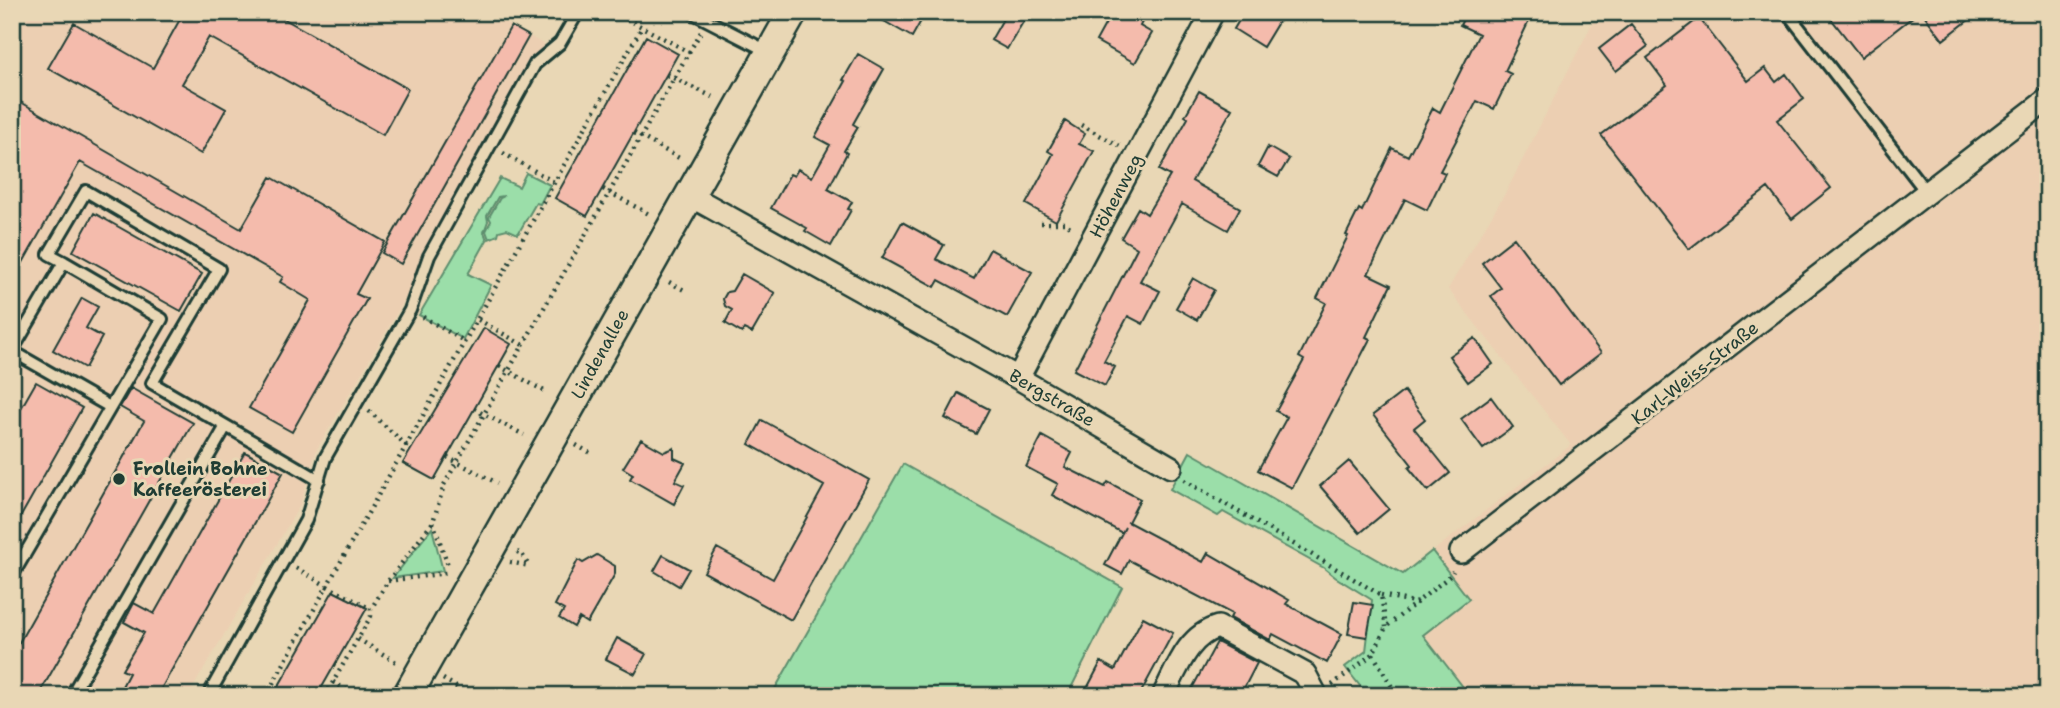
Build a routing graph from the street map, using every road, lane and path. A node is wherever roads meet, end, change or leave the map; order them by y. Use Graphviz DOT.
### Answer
graph roads {
  1 [pos="579,12"];
  2 [pos="614,12"];
  3 [pos="691,12"];
  4 [pos="793,12"];
  5 [pos="1213,12"];
  6 [pos="1787,12"];
  7 [pos="642,27"];
  8 [pos="769,52"];
  9 [pos="667,75"];
  10 [pos="676,79"];
  11 [pos="715,98"];
  12 [pos="2048,99"];
  13 [pos="1082,125"];
  14 [pos="634,133"];
  15 [pos="642,137"];
  16 [pos="489,146"];
  17 [pos="1136,155"];
  18 [pos="681,159"];
  19 [pos="554,182"];
  20 [pos="603,189"];
  21 [pos="609,192"];
  22 [pos="1927,193"];
  23 [pos="689,195"];
  24 [pos="649,214"];
  25 [pos="1041,223"];
  26 [pos="1092,241"];
  27 [pos="64,262"];
  28 [pos="669,282"];
  29 [pos="684,290"];
  30 [pos="410,310"];
  31 [pos="477,319"];
  32 [pos="464,341"];
  33 [pos="523,345"];
  34 [pos="12,351"];
  35 [pos="499,366"];
  36 [pos="508,372"];
  37 [pos="1018,378"];
  38 [pos="548,393"];
  39 [pos="356,404"];
  40 [pos="110,407"];
  41 [pos="474,409"];
  42 [pos="484,414"];
  43 [pos="226,426"];
  44 [pos="524,435"];
  45 [pos="576,445"];
  46 [pos="407,446"];
  47 [pos="592,454"];
  48 [pos="447,457"];
  49 [pos="457,462"];
  50 [pos="1171,467"];
  51 [pos="319,480"];
  52 [pos="497,482"];
  53 [pos="433,522"];
  54 [pos="515,551"];
  55 [pos="1461,552"];
  56 [pos="282,560"];
  57 [pos="509,562"];
  58 [pos="12,576"];
  59 [pos="388,581"];
  60 [pos="327,586"];
  61 [pos="1381,595"];
  62 [pos="1418,603"];
  63 [pos="370,609"];
  64 [pos="1386,627"];
  65 [pos="358,639"];
  66 [pos="1373,654"];
  67 [pos="396,662"];
  68 [pos="443,679"];
  69 [pos="333,682"];
  70 [pos="460,689"];
  71 [pos="1314,694"];
  72 [pos="71,696"];
  73 [pos="208,696"];
  74 [pos="266,696"];
  75 [pos="325,696"];
  76 [pos="356,696"];
  77 [pos="407,696"];
  78 [pos="1163,696"];
  79 [pos="1401,696"];
  1 -- 16 [label="lane"];
  2 -- 7 [label="path"];
  3 -- 8 [label="lane"];
  4 -- 8 [label="street, Lindenallee"];
  5 -- 17 [label="street, Höhenweg"];
  6 -- 22 [label="lane"];
  7 -- 10 [label="path"];
  7 -- 19 [label="path"];
  8 -- 23 [label="street, Lindenallee"];
  9 -- 10 [label="path"];
  10 -- 11 [label="path"];
  10 -- 15 [label="path"];
  12 -- 22 [label="street, Karl-Weiss-Straße"];
  13 -- 17 [label="path"];
  14 -- 15 [label="path"];
  15 -- 18 [label="path"];
  15 -- 21 [label="path"];
  16 -- 19 [label="path"];
  16 -- 30 [label="lane"];
  17 -- 26 [label="street, Höhenweg"];
  19 -- 31 [label="path"];
  20 -- 21 [label="path"];
  21 -- 24 [label="path"];
  21 -- 33 [label="path"];
  22 -- 55 [label="street, Karl-Weiss-Straße"];
  23 -- 37 [label="street, Bergstraße"];
  23 -- 77 [label="street, Lindenallee"];
  25 -- 26 [label="path"];
  26 -- 37 [label="street, Höhenweg"];
  27 -- 34 [label="lane"];
  27 -- 40 [label="lane"];
  27 -- 43 [label="lane"];
  28 -- 29 [label="path"];
  30 -- 32 [label="path"];
  30 -- 39 [label="lane"];
  31 -- 32 [label="path"];
  31 -- 33 [label="path"];
  32 -- 46 [label="path"];
  33 -- 36 [label="path"];
  34 -- 40 [label="lane"];
  35 -- 36 [label="path"];
  36 -- 38 [label="path"];
  36 -- 42 [label="path"];
  37 -- 50 [label="street, Bergstraße"];
  39 -- 46 [label="path"];
  39 -- 51 [label="lane"];
  40 -- 58 [label="lane"];
  41 -- 42 [label="path"];
  42 -- 44 [label="path"];
  42 -- 49 [label="path"];
  43 -- 51 [label="lane"];
  43 -- 72 [label="lane"];
  45 -- 47 [label="path"];
  46 -- 60 [label="path"];
  48 -- 49 [label="path"];
  49 -- 52 [label="path"];
  49 -- 53 [label="path"];
  50 -- 61 [label="path"];
  51 -- 56 [label="lane"];
  53 -- 59 [label="path"];
  53 -- 59 [label="path"];
  54 -- 57 [label="path"];
  55 -- 62 [label="path"];
  56 -- 60 [label="path"];
  56 -- 73 [label="lane"];
  59 -- 63 [label="path"];
  60 -- 63 [label="path"];
  60 -- 74 [label="path"];
  61 -- 62 [label="path"];
  61 -- 64 [label="path"];
  62 -- 64 [label="path"];
  63 -- 65 [label="path"];
  64 -- 66 [label="path"];
  65 -- 67 [label="path"];
  65 -- 69 [label="path"];
  66 -- 71 [label="path"];
  66 -- 79 [label="path"];
  68 -- 70 [label="path"];
  69 -- 75 [label="path"];
  69 -- 76 [label="path"];
  71 -- 78 [label="street"];
}
